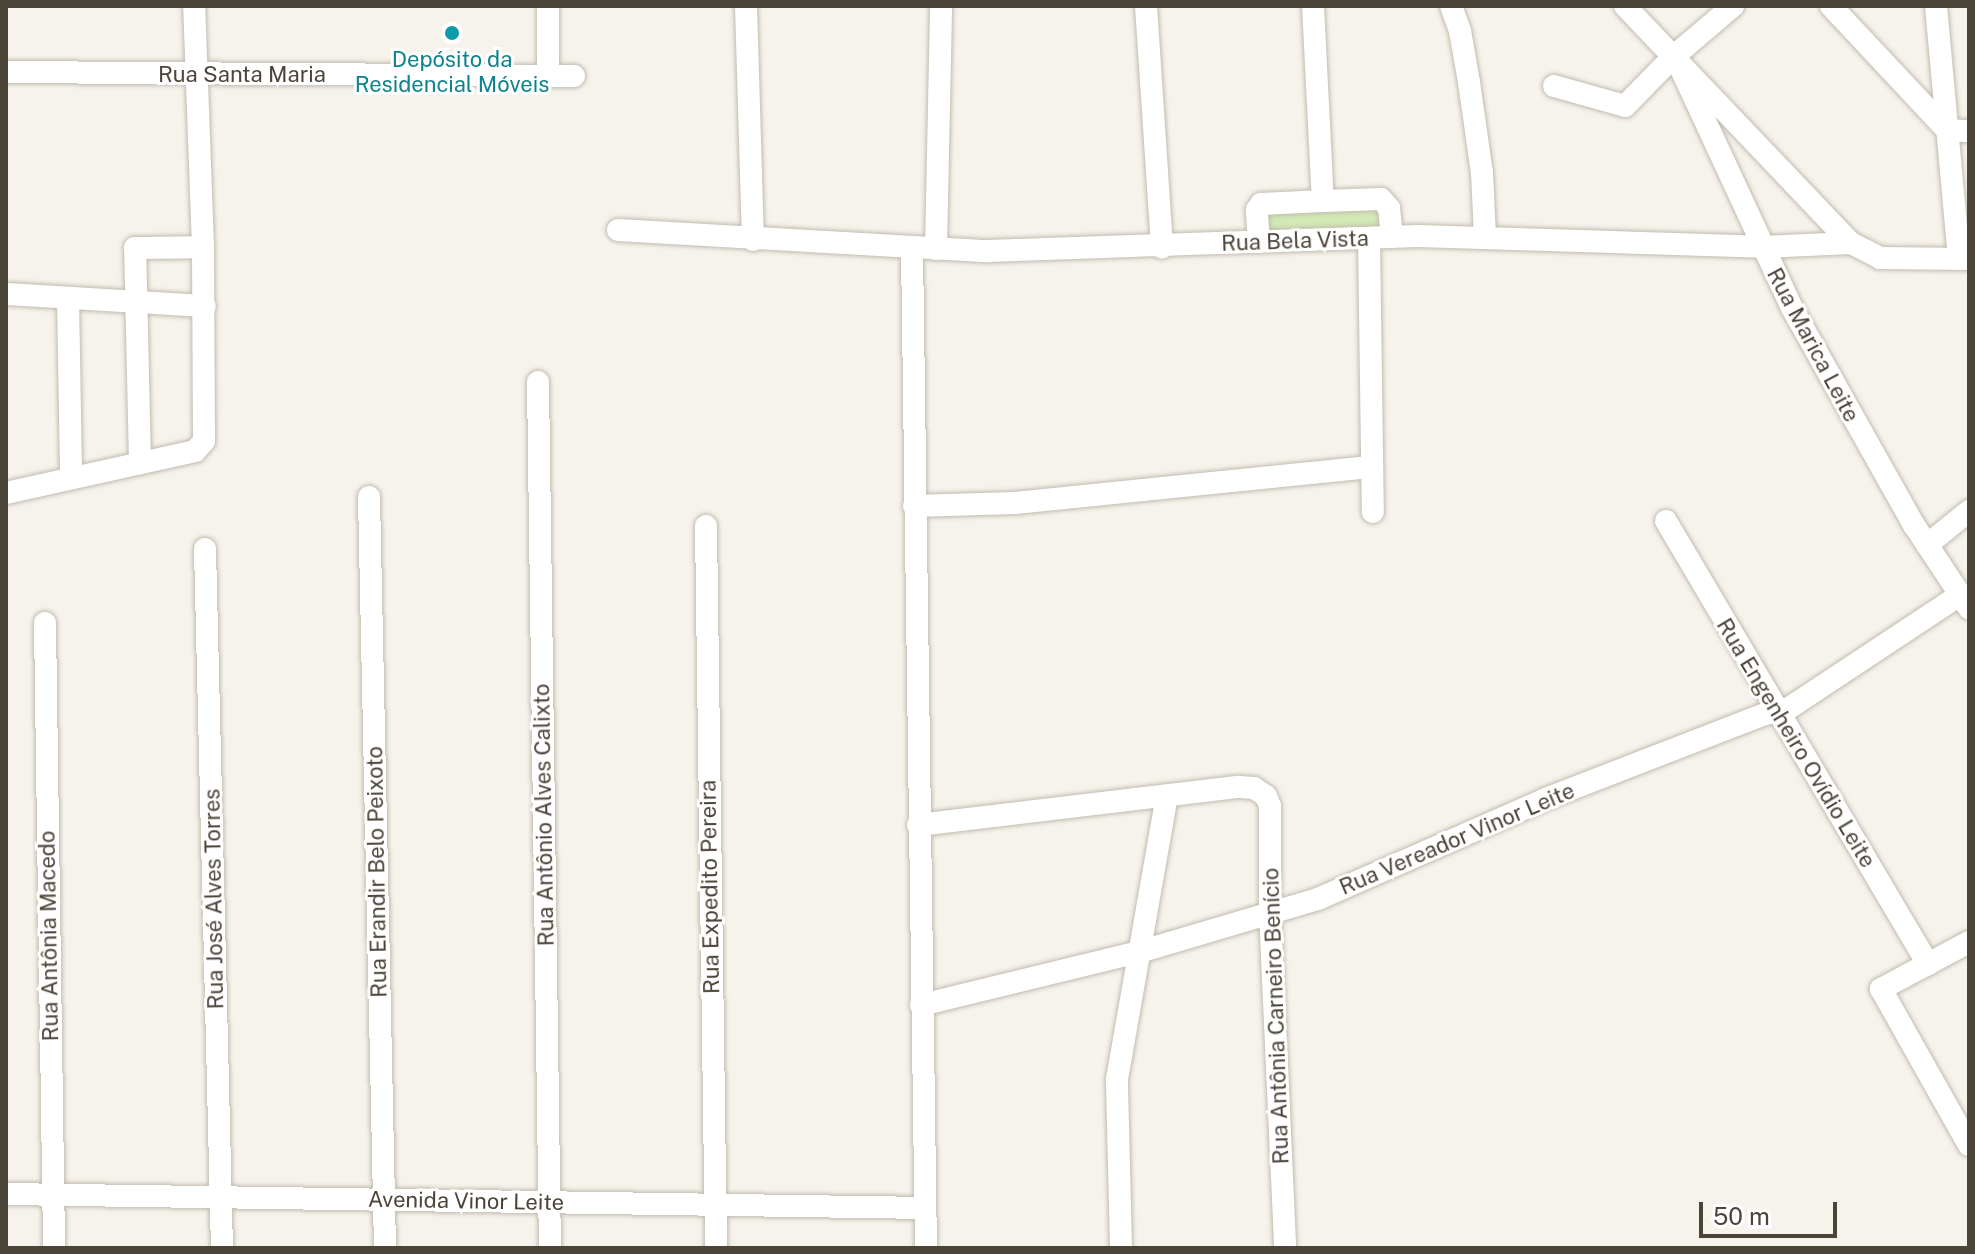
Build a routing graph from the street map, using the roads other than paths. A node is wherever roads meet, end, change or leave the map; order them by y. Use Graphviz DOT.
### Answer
graph roads {
  1 [pos="194,6"];
  2 [pos="548,6"];
  3 [pos="746,6"];
  4 [pos="941,6"];
  5 [pos="1146,6"];
  6 [pos="1313,6"];
  7 [pos="1451,6"];
  8 [pos="1625,6"];
  9 [pos="1733,6"];
  10 [pos="1831,6"];
  11 [pos="1936,6"];
  12 [pos="1677,63"];
  13 [pos="6,72"];
  14 [pos="548,75"];
  15 [pos="196,76"];
  16 [pos="574,76"];
  17 [pos="1554,86"];
  18 [pos="1958,130"];
  19 [pos="1323,201"];
  20 [pos="618,230"];
  21 [pos="1392,237"];
  22 [pos="1485,237"];
  23 [pos="1369,238"];
  24 [pos="753,240"];
  25 [pos="1259,242"];
  26 [pos="1851,243"];
  27 [pos="203,247"];
  28 [pos="1162,247"];
  29 [pos="1762,247"];
  30 [pos="912,249"];
  31 [pos="936,249"];
  32 [pos="1964,259"];
  33 [pos="6,294"];
  34 [pos="68,299"];
  35 [pos="134,303"];
  36 [pos="205,306"];
  37 [pos="538,382"];
  38 [pos="140,463"];
  39 [pos="1372,467"];
  40 [pos="71,477"];
  41 [pos="6,493"];
  42 [pos="369,497"];
  43 [pos="914,506"];
  44 [pos="1969,511"];
  45 [pos="1373,512"];
  46 [pos="1666,521"];
  47 [pos="706,526"];
  48 [pos="1927,545"];
  49 [pos="205,549"];
  50 [pos="1964,601"];
  51 [pos="45,623"];
  52 [pos="1776,712"];
  53 [pos="1167,795"];
  54 [pos="918,825"];
  55 [pos="1270,913"];
  56 [pos="1969,942"];
  57 [pos="1141,952"];
  58 [pos="1928,964"];
  59 [pos="921,1005"];
  60 [pos="1969,1145"];
  61 [pos="6,1194"];
  62 [pos="53,1195"];
  63 [pos="221,1197"];
  64 [pos="384,1200"];
  65 [pos="549,1202"];
  66 [pos="714,1205"];
  67 [pos="925,1208"];
  68 [pos="54,1248"];
  69 [pos="222,1248"];
  70 [pos="385,1248"];
  71 [pos="550,1248"];
  72 [pos="716,1248"];
  73 [pos="926,1248"];
  74 [pos="1121,1248"];
  75 [pos="1285,1248"];
  1 -- 15 [label="street"];
  2 -- 14 [label="street"];
  3 -- 24 [label="street"];
  4 -- 31 [label="street"];
  5 -- 28 [label="street"];
  6 -- 19 [label="street"];
  7 -- 22 [label="street"];
  8 -- 12 [label="street"];
  9 -- 12 [label="street"];
  10 -- 18 [label="street"];
  11 -- 18 [label="street"];
  12 -- 17 [label="street"];
  12 -- 26 [label="street"];
  12 -- 29 [label="street, Rua Marica Leite"];
  13 -- 15 [label="street, Rua Santa Maria"];
  14 -- 15 [label="street, Rua Santa Maria"];
  14 -- 16 [label="street, Rua Santa Maria"];
  15 -- 27 [label="street"];
  18 -- 32 [label="street"];
  19 -- 21 [label="street"];
  19 -- 25 [label="street"];
  20 -- 24 [label="street, Rua Bela Vista"];
  21 -- 22 [label="street, Rua Bela Vista"];
  21 -- 23 [label="street, Rua Bela Vista"];
  22 -- 29 [label="street, Rua Bela Vista"];
  23 -- 25 [label="street, Rua Bela Vista"];
  23 -- 39 [label="street"];
  24 -- 30 [label="street, Rua Bela Vista"];
  25 -- 28 [label="street, Rua Bela Vista"];
  26 -- 29 [label="street, Rua Bela Vista"];
  26 -- 32 [label="street, Rua Bela Vista"];
  27 -- 35 [label="street"];
  27 -- 36 [label="street"];
  28 -- 31 [label="street, Rua Bela Vista"];
  29 -- 48 [label="street, Rua Marica Leite"];
  30 -- 31 [label="street, Rua Bela Vista"];
  30 -- 43 [label="street"];
  33 -- 34 [label="street"];
  34 -- 35 [label="street"];
  34 -- 40 [label="street"];
  35 -- 36 [label="street"];
  35 -- 38 [label="street"];
  36 -- 38 [label="street"];
  37 -- 65 [label="street, Rua Antônio Alves Calixto"];
  38 -- 40 [label="street"];
  39 -- 43 [label="street"];
  39 -- 45 [label="street"];
  40 -- 41 [label="street"];
  42 -- 64 [label="street, Rua Erandir Belo Peixoto"];
  43 -- 54 [label="street"];
  44 -- 48 [label="street"];
  46 -- 52 [label="street, Rua Engenheiro Ovídio Leite"];
  47 -- 66 [label="street, Rua Expedito Pereira"];
  48 -- 50 [label="street, Rua Marica Leite"];
  49 -- 63 [label="street, Rua José Alves Torres"];
  50 -- 52 [label="street, Rua Vereador Vinor Leite"];
  51 -- 62 [label="street, Rua Antônia Macedo"];
  52 -- 55 [label="street, Rua Vereador Vinor Leite"];
  52 -- 58 [label="street, Rua Engenheiro Ovídio Leite"];
  53 -- 54 [label="street"];
  53 -- 55 [label="street, Rua Antônia Carneiro Benício"];
  53 -- 57 [label="street"];
  54 -- 59 [label="street"];
  55 -- 57 [label="street, Rua Vereador Vinor Leite"];
  55 -- 75 [label="street, Rua Antônia Carneiro Benício"];
  56 -- 58 [label="street"];
  57 -- 59 [label="street, Rua Vereador Vinor Leite"];
  57 -- 74 [label="street"];
  58 -- 60 [label="street"];
  59 -- 67 [label="street"];
  61 -- 62 [label="street, Avenida Vinor Leite"];
  62 -- 63 [label="street, Avenida Vinor Leite"];
  62 -- 68 [label="street, Rua Antônia Macedo"];
  63 -- 64 [label="street, Avenida Vinor Leite"];
  63 -- 69 [label="street, Rua José Alves Torres"];
  64 -- 65 [label="street, Avenida Vinor Leite"];
  64 -- 70 [label="street, Rua Erandir Belo Peixoto"];
  65 -- 66 [label="street, Avenida Vinor Leite"];
  65 -- 71 [label="street, Rua Antônio Alves Calixto"];
  66 -- 67 [label="street, Avenida Vinor Leite"];
  66 -- 72 [label="street, Rua Expedito Pereira"];
  67 -- 73 [label="street"];
}
